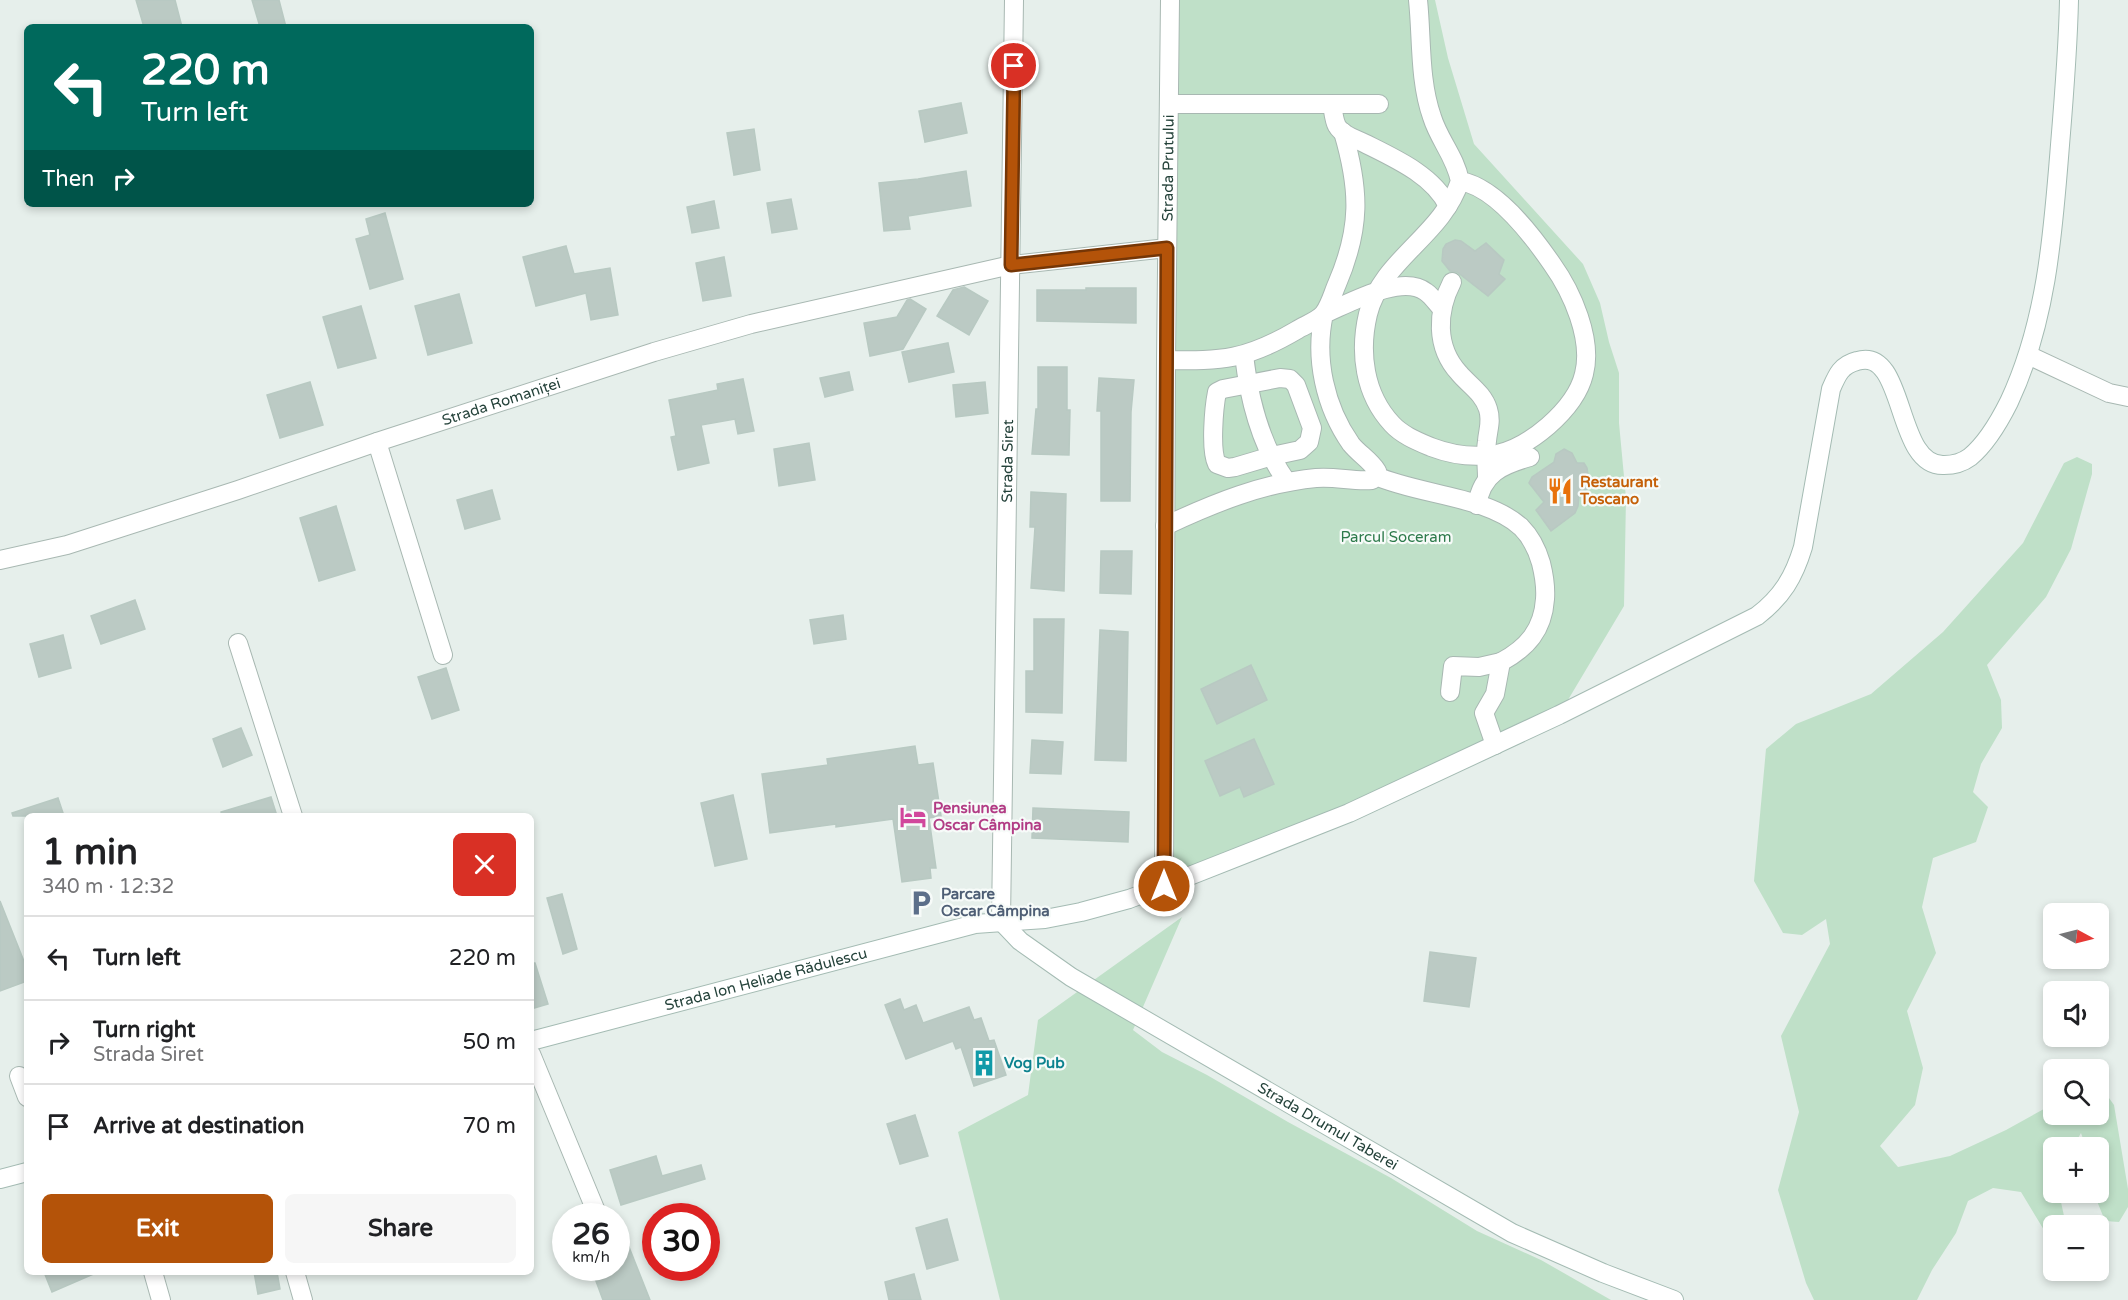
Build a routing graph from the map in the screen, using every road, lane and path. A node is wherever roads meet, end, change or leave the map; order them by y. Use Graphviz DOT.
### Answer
graph roads {
  1 [pos="1014,0"];
  2 [pos="1170,0"];
  3 [pos="1418,0"];
  4 [pos="2069,0"];
  5 [pos="1168,104"];
  6 [pos="1332,104"];
  7 [pos="1379,104"];
  8 [pos="1343,132"];
  9 [pos="1460,181"];
  10 [pos="1448,206"];
  11 [pos="1167,248"];
  12 [pos="1011,265"];
  13 [pos="1452,282"];
  14 [pos="1376,293"];
  15 [pos="1442,309"];
  16 [pos="1324,314"];
  17 [pos="1244,355"];
  18 [pos="2028,355"];
  19 [pos="1166,360"];
  20 [pos="1248,384"];
  21 [pos="2128,397"];
  22 [pos="377,442"];
  23 [pos="1486,455"];
  24 [pos="1271,456"];
  25 [pos="1530,457"];
  26 [pos="1376,476"];
  27 [pos="1487,478"];
  28 [pos="1287,482"];
  29 [pos="1477,505"];
  30 [pos="1165,526"];
  31 [pos="0,560"];
  32 [pos="238,643"];
  33 [pos="443,654"];
  34 [pos="1501,663"];
  35 [pos="1450,692"];
  36 [pos="1495,745"];
  37 [pos="292,813"];
  38 [pos="1164,886"];
  39 [pos="1001,921"];
  40 [pos="534,1040"];
  41 [pos="534,1061"];
  42 [pos="19,1077"];
  43 [pos="24,1090"];
  44 [pos="24,1173"];
  45 [pos="0,1179"];
  46 [pos="593,1203"];
  47 [pos="154,1275"];
  48 [pos="296,1275"];
  49 [pos="161,1300"];
  50 [pos="303,1300"];
  51 [pos="1674,1300"];
  1 -- 12 [label="street, Strada Siret"];
  2 -- 5 [label="street, Strada Prutului"];
  3 -- 9 [label="street"];
  4 -- 18 [label="street"];
  5 -- 6 [label="street"];
  5 -- 11 [label="street, Strada Prutului"];
  6 -- 7 [label="street"];
  6 -- 8 [label="street"];
  8 -- 10 [label="street"];
  8 -- 16 [label="street"];
  9 -- 10 [label="street"];
  9 -- 23 [label="street"];
  10 -- 14 [label="street"];
  11 -- 12 [label="street, Strada Romaniței"];
  11 -- 19 [label="street, Strada Prutului"];
  12 -- 22 [label="street, Strada Romaniței"];
  12 -- 39 [label="street, Strada Siret"];
  13 -- 15 [label="street"];
  14 -- 15 [label="street"];
  14 -- 16 [label="street"];
  14 -- 23 [label="street"];
  15 -- 23 [label="street"];
  16 -- 17 [label="street"];
  16 -- 26 [label="street"];
  17 -- 19 [label="street"];
  17 -- 20 [label="street"];
  18 -- 21 [label="street"];
  18 -- 36 [label="street"];
  19 -- 30 [label="street, Strada Prutului"];
  20 -- 24 [label="street"];
  20 -- 24 [label="street"];
  20 -- 24 [label="street"];
  22 -- 31 [label="street, Strada Romaniței"];
  22 -- 33 [label="street"];
  23 -- 27 [label="street"];
  24 -- 28 [label="street"];
  25 -- 27 [label="street"];
  26 -- 28 [label="street"];
  26 -- 29 [label="street"];
  27 -- 29 [label="street"];
  28 -- 30 [label="street"];
  29 -- 34 [label="street"];
  30 -- 38 [label="street, Strada Prutului"];
  32 -- 37 [label="street"];
  34 -- 35 [label="street"];
  34 -- 36 [label="street"];
  36 -- 38 [label="street"];
  38 -- 39 [label="street"];
  39 -- 40 [label="street, Strada Ion Heliade Rădulescu"];
  39 -- 51 [label="street, Strada Drumul Taberei"];
  41 -- 46 [label="street"];
  42 -- 43 [label="street"];
  44 -- 45 [label="street"];
  47 -- 49 [label="street"];
  48 -- 50 [label="street"];
}
